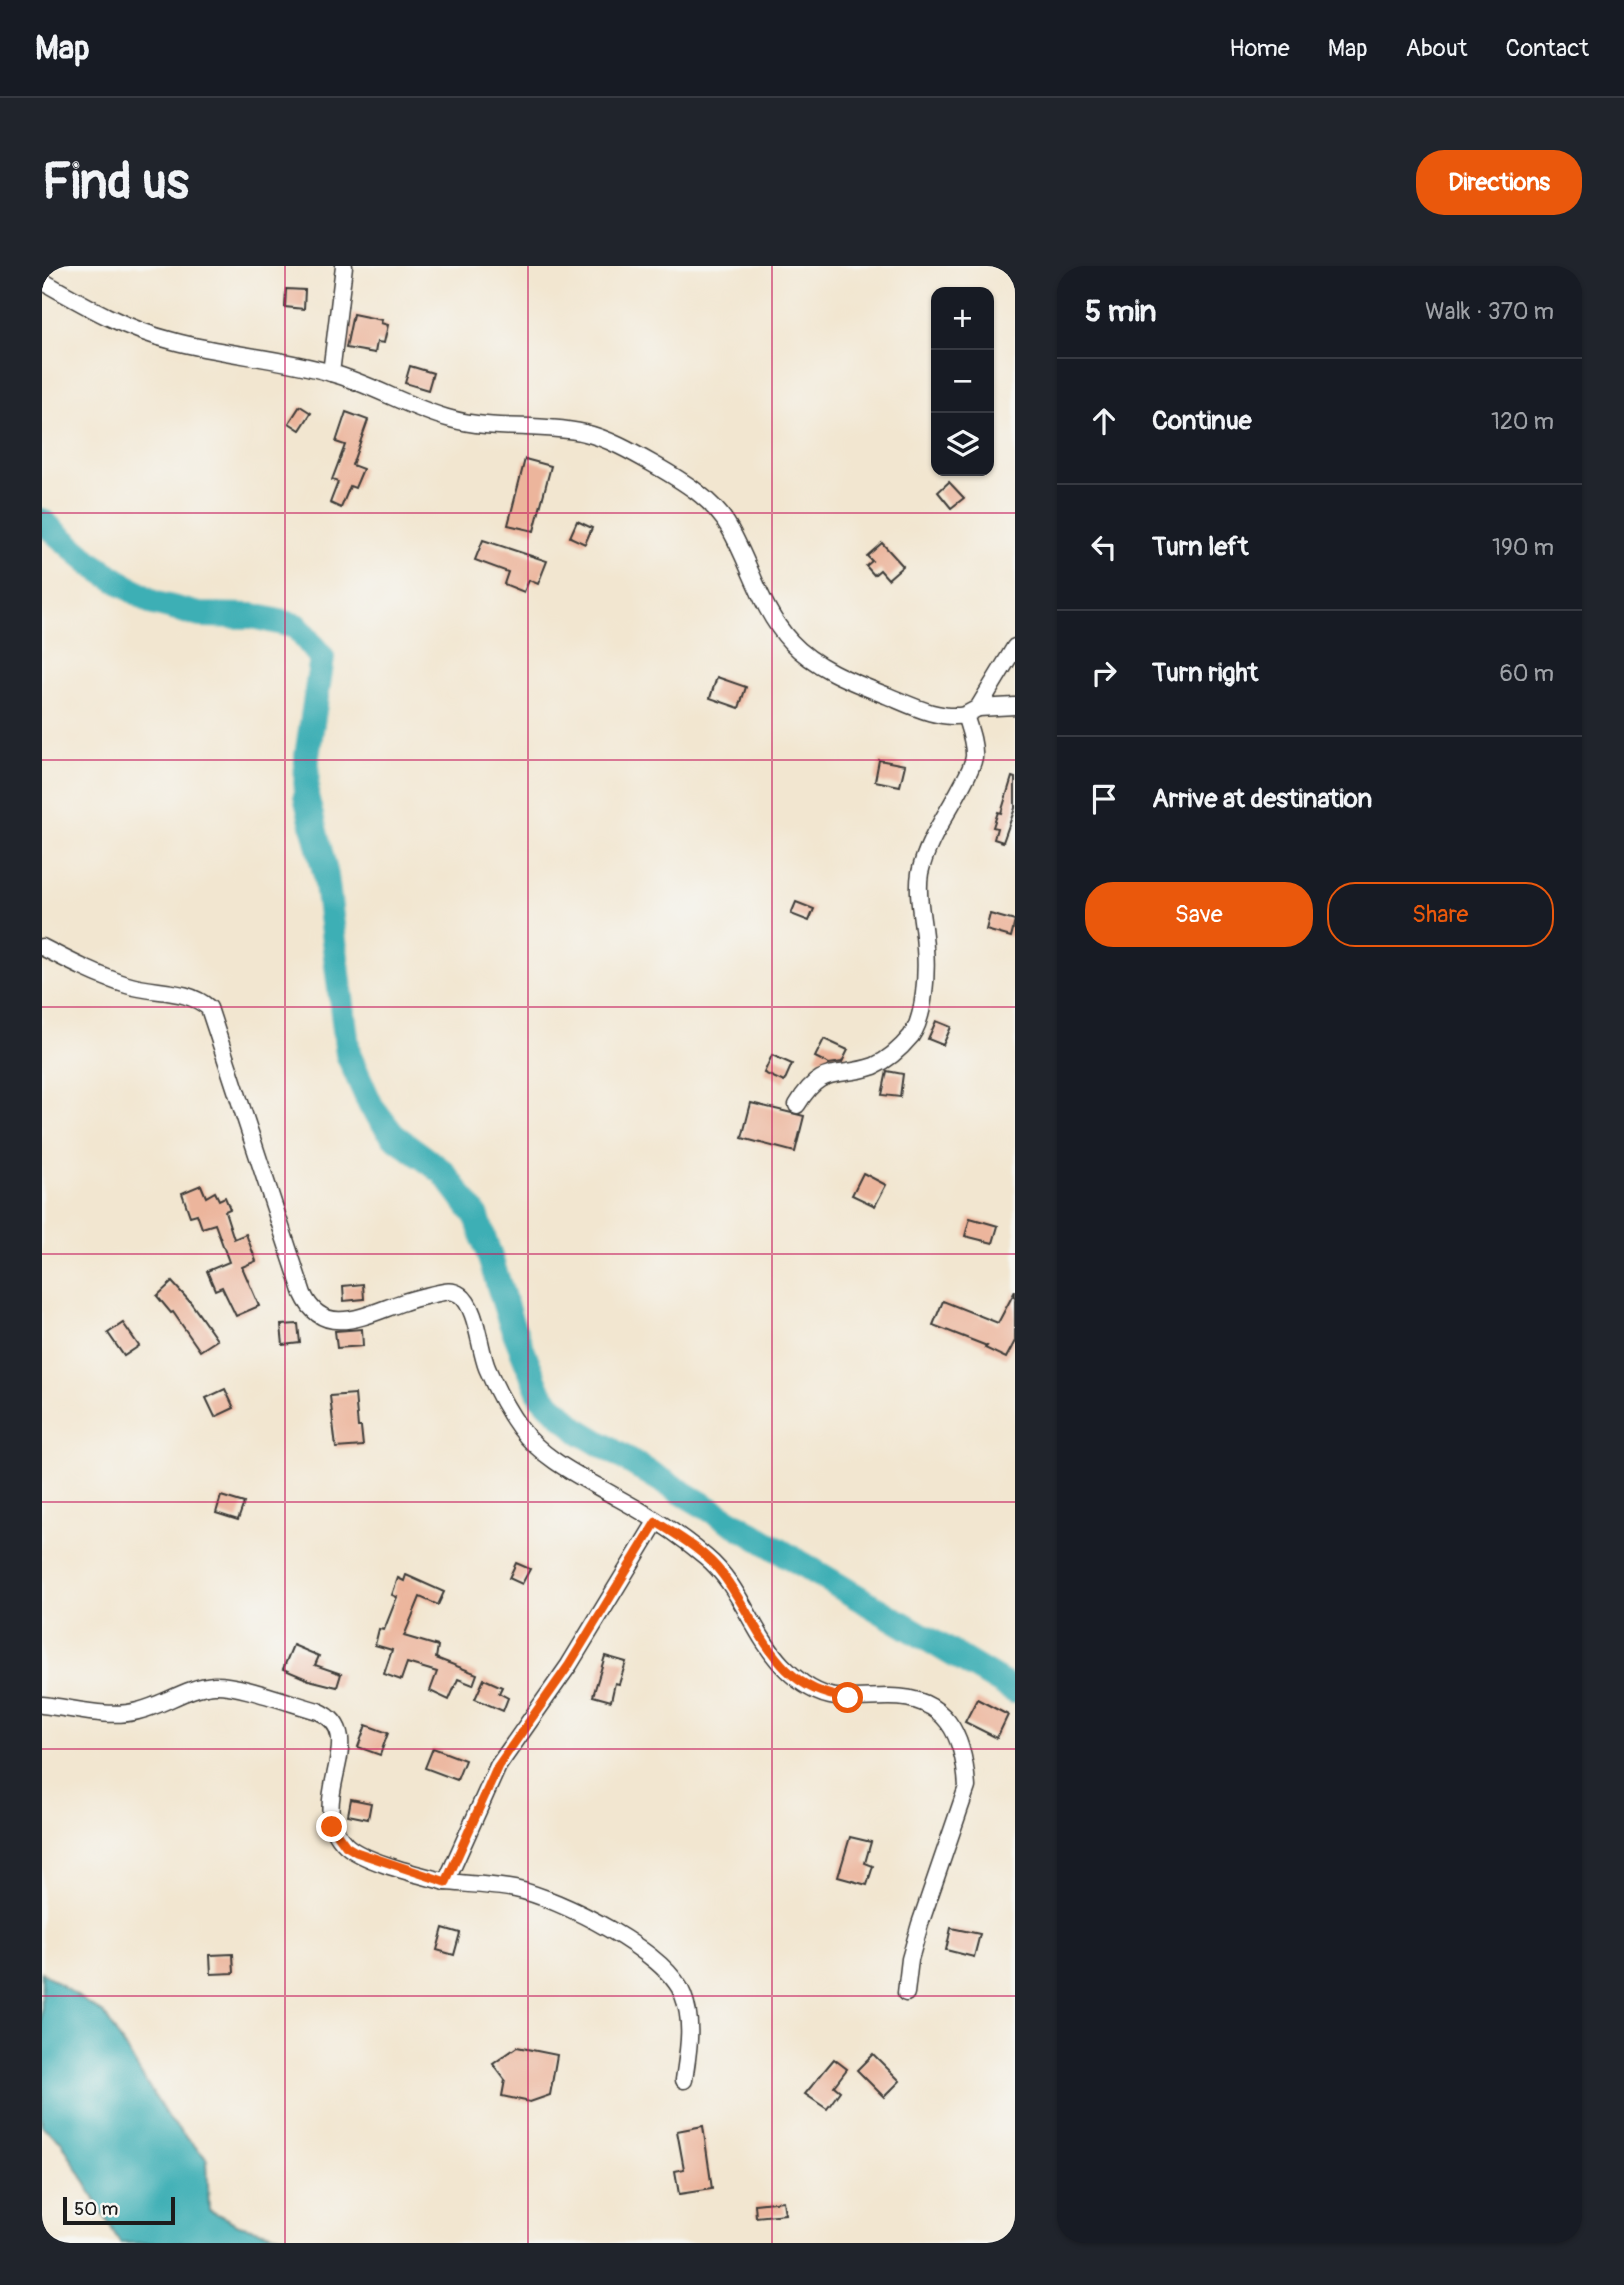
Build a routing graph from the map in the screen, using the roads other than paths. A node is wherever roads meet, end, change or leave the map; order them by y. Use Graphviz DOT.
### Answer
graph roads {
  1 [pos="344,266"];
  2 [pos="42,281"];
  3 [pos="331,373"];
  4 [pos="1015,647"];
  5 [pos="1015,706"];
  6 [pos="972,712"];
  7 [pos="42,947"];
  8 [pos="797,1105"];
  9 [pos="656,1522"];
  10 [pos="42,1705"];
  11 [pos="446,1882"];
  12 [pos="906,1993"];
  13 [pos="684,2080"];
  1 -- 3 [label="street"];
  2 -- 3 [label="street"];
  3 -- 6 [label="street"];
  4 -- 6 [label="street"];
  5 -- 6 [label="street"];
  6 -- 8 [label="street"];
  7 -- 9 [label="street"];
  9 -- 11 [label="street"];
  9 -- 12 [label="street"];
  10 -- 11 [label="street"];
  11 -- 13 [label="street"];
}
